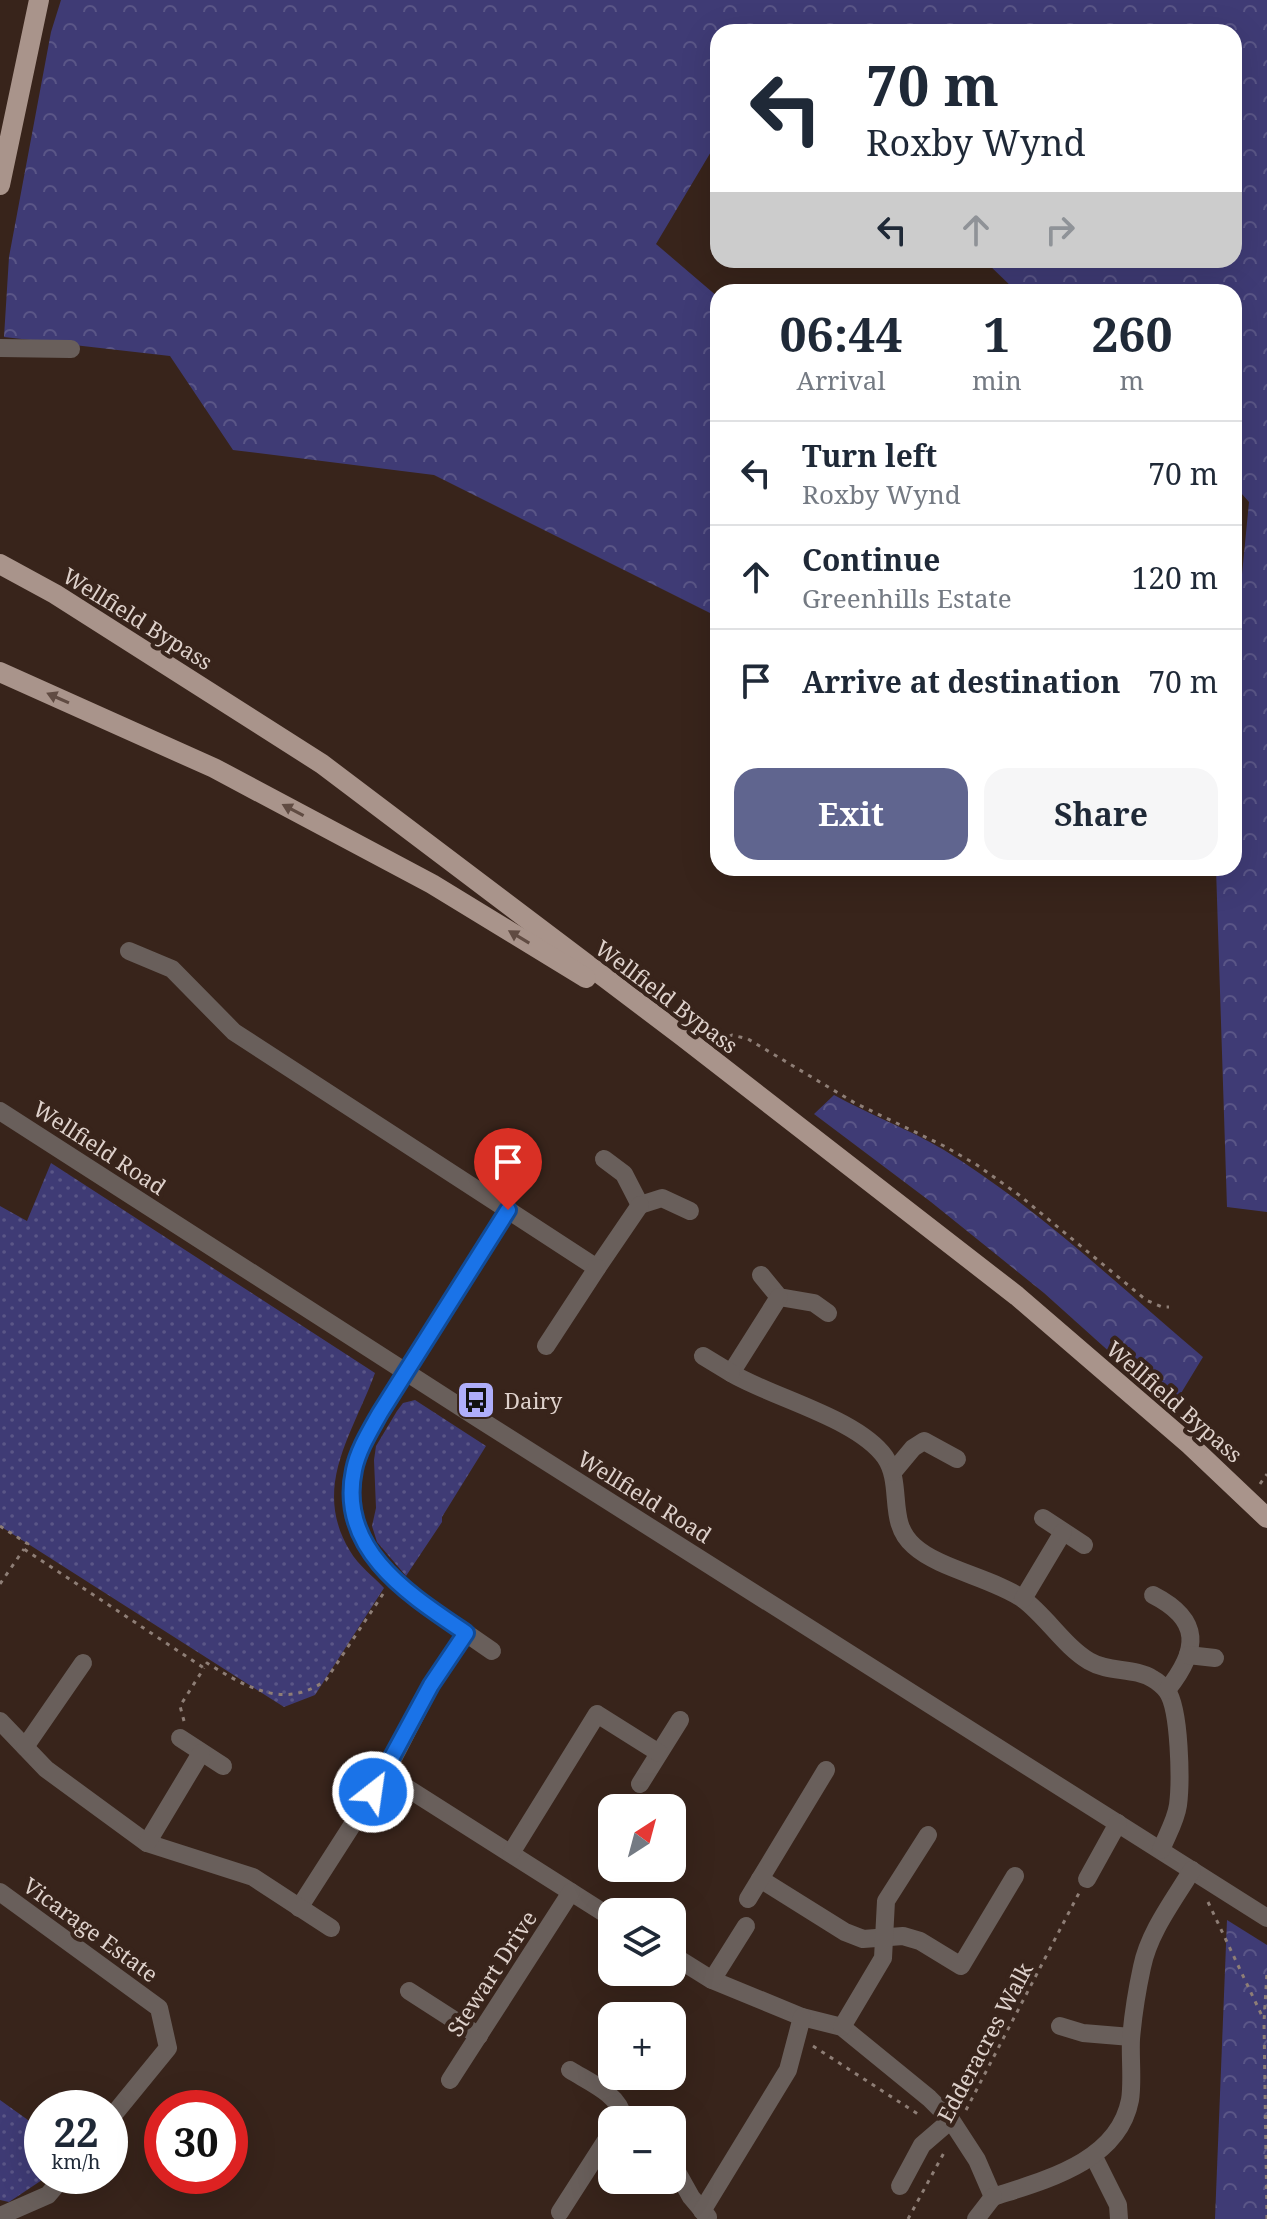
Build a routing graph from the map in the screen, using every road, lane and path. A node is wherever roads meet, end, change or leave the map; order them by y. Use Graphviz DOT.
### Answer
graph roads {
  1 [pos="39,0"];
  2 [pos="0,185"];
  3 [pos="0,348"];
  4 [pos="71,349"];
  5 [pos="0,564"];
  6 [pos="1,673"];
  7 [pos="129,951"];
  8 [pos="682,1036"];
  9 [pos="705,1054"];
  10 [pos="0,1111"];
  11 [pos="604,1159"];
  12 [pos="640,1205"];
  13 [pos="508,1210"];
  14 [pos="690,1211"];
  15 [pos="597,1268"];
  16 [pos="761,1275"];
  17 [pos="779,1297"];
  18 [pos="1169,1307"];
  19 [pos="828,1313"];
  20 [pos="546,1346"];
  21 [pos="703,1356"];
  22 [pos="406,1372"];
  23 [pos="731,1373"];
  24 [pos="957,1459"];
  25 [pos="893,1472"];
  26 [pos="1043,1518"];
  27 [pos="1267,1518"];
  28 [pos="0,1526"];
  29 [pos="1063,1532"];
  30 [pos="1084,1545"];
  31 [pos="24,1549"];
  32 [pos="393,1579"];
  33 [pos="0,1584"];
  34 [pos="1153,1595"];
  35 [pos="1023,1599"];
  36 [pos="466,1633"];
  37 [pos="492,1651"];
  38 [pos="1188,1655"];
  39 [pos="1215,1658"];
  40 [pos="83,1663"];
  41 [pos="204,1668"];
  42 [pos="1167,1690"];
  43 [pos="680,1720"];
  44 [pos="0,1721"];
  45 [pos="180,1738"];
  46 [pos="25,1747"];
  47 [pos="201,1753"];
  48 [pos="659,1753"];
  49 [pos="223,1766"];
  50 [pos="826,1770"];
  51 [pos="385,1774"];
  52 [pos="640,1784"];
  53 [pos="1118,1823"];
  54 [pos="928,1835"];
  55 [pos="147,1843"];
  56 [pos="1161,1850"];
  57 [pos="511,1853"];
  58 [pos="1192,1870"];
  59 [pos="1015,1876"];
  60 [pos="760,1879"];
  61 [pos="1087,1879"];
  62 [pos="0,1892"];
  63 [pos="571,1892"];
  64 [pos="1203,1893"];
  65 [pos="748,1899"];
  66 [pos="299,1908"];
  67 [pos="598,1909"];
  68 [pos="1267,1918"];
  69 [pos="746,1926"];
  70 [pos="331,1928"];
  71 [pos="884,1939"];
  72 [pos="686,1964"];
  73 [pos="1267,1972"];
  74 [pos="712,1980"];
  75 [pos="409,1991"];
  76 [pos="802,2017"];
  77 [pos="1264,2022"];
  78 [pos="1060,2026"];
  79 [pos="842,2027"];
  80 [pos="479,2036"];
  81 [pos="797,2036"];
  82 [pos="1131,2037"];
  83 [pos="570,2070"];
  84 [pos="450,2080"];
  85 [pos="128,2097"];
  86 [pos="620,2106"];
  87 [pos="949,2126"];
  88 [pos="1094,2157"];
  89 [pos="598,2159"];
  90 [pos="900,2186"];
  91 [pos="686,2188"];
  92 [pos="49,2194"];
  93 [pos="993,2197"];
  94 [pos="560,2212"];
  95 [pos="707,2215"];
  96 [pos="0,2216"];
  97 [pos="908,2219"];
  98 [pos="976,2219"];
  99 [pos="1119,2219"];
  100 [pos="1267,2219"];
  1 -- 2 [label="main road"];
  3 -- 4 [label="street"];
  5 -- 8 [label="main road, Wellfield Bypass"];
  8 -- 6 [label="main road, one-way"];
  7 -- 13 [label="street"];
  8 -- 9 [label="main road, Wellfield Bypass"];
  9 -- 18 [label="path"];
  9 -- 27 [label="main road, Wellfield Bypass"];
  10 -- 22 [label="street, Wellfield Road"];
  11 -- 12 [label="street"];
  12 -- 14 [label="street"];
  12 -- 15 [label="street"];
  13 -- 15 [label="street"];
  13 -- 22 [label="street"];
  15 -- 20 [label="street"];
  16 -- 17 [label="street"];
  17 -- 19 [label="street"];
  17 -- 23 [label="street"];
  21 -- 23 [label="street"];
  22 -- 32 [label="street"];
  22 -- 53 [label="street, Wellfield Road"];
  23 -- 25 [label="street"];
  24 -- 25 [label="street"];
  25 -- 35 [label="street"];
  26 -- 29 [label="street"];
  28 -- 31 [label="path"];
  29 -- 30 [label="street"];
  29 -- 35 [label="street"];
  31 -- 33 [label="path"];
  31 -- 41 [label="path"];
  32 -- 36 [label="street"];
  32 -- 41 [label="path"];
  34 -- 38 [label="street"];
  35 -- 42 [label="street"];
  36 -- 37 [label="street"];
  36 -- 51 [label="street"];
  38 -- 39 [label="street"];
  38 -- 42 [label="street"];
  40 -- 46 [label="street"];
  41 -- 45 [label="path"];
  42 -- 56 [label="street"];
  43 -- 48 [label="street"];
  44 -- 46 [label="street"];
  45 -- 47 [label="street"];
  46 -- 55 [label="street"];
  47 -- 49 [label="street"];
  47 -- 55 [label="street"];
  48 -- 52 [label="street"];
  48 -- 57 [label="street"];
  50 -- 60 [label="street"];
  51 -- 57 [label="street"];
  51 -- 66 [label="street"];
  53 -- 56 [label="street, Wellfield Road"];
  53 -- 61 [label="street"];
  54 -- 71 [label="street"];
  55 -- 66 [label="street"];
  56 -- 58 [label="street, Wellfield Road"];
  57 -- 63 [label="street"];
  58 -- 68 [label="street, Wellfield Road"];
  58 -- 82 [label="street"];
  59 -- 71 [label="street"];
  60 -- 65 [label="street"];
  60 -- 71 [label="street"];
  61 -- 87 [label="path, Edderacres Walk"];
  62 -- 85 [label="street, Vicarage Estate"];
  63 -- 67 [label="street"];
  63 -- 80 [label="street, Stewart Drive"];
  64 -- 77 [label="path"];
  66 -- 70 [label="street"];
  69 -- 74 [label="street"];
  71 -- 79 [label="street"];
  72 -- 74 [label="street"];
  73 -- 77 [label="path"];
  74 -- 76 [label="street"];
  75 -- 80 [label="street"];
  76 -- 79 [label="street"];
  76 -- 81 [label="street"];
  77 -- 100 [label="path"];
  78 -- 82 [label="street"];
  79 -- 87 [label="street"];
  80 -- 84 [label="street, Stewart Drive"];
  81 -- 87 [label="path"];
  81 -- 95 [label="street"];
  82 -- 88 [label="street"];
  83 -- 86 [label="street"];
  87 -- 90 [label="street"];
  87 -- 93 [label="street"];
  87 -- 97 [label="path, Edderacres Walk"];
  88 -- 93 [label="street"];
  88 -- 99 [label="street"];
  89 -- 94 [label="street"];
  91 -- 95 [label="street"];
  92 -- 96 [label="street"];
  93 -- 98 [label="street"];
}
